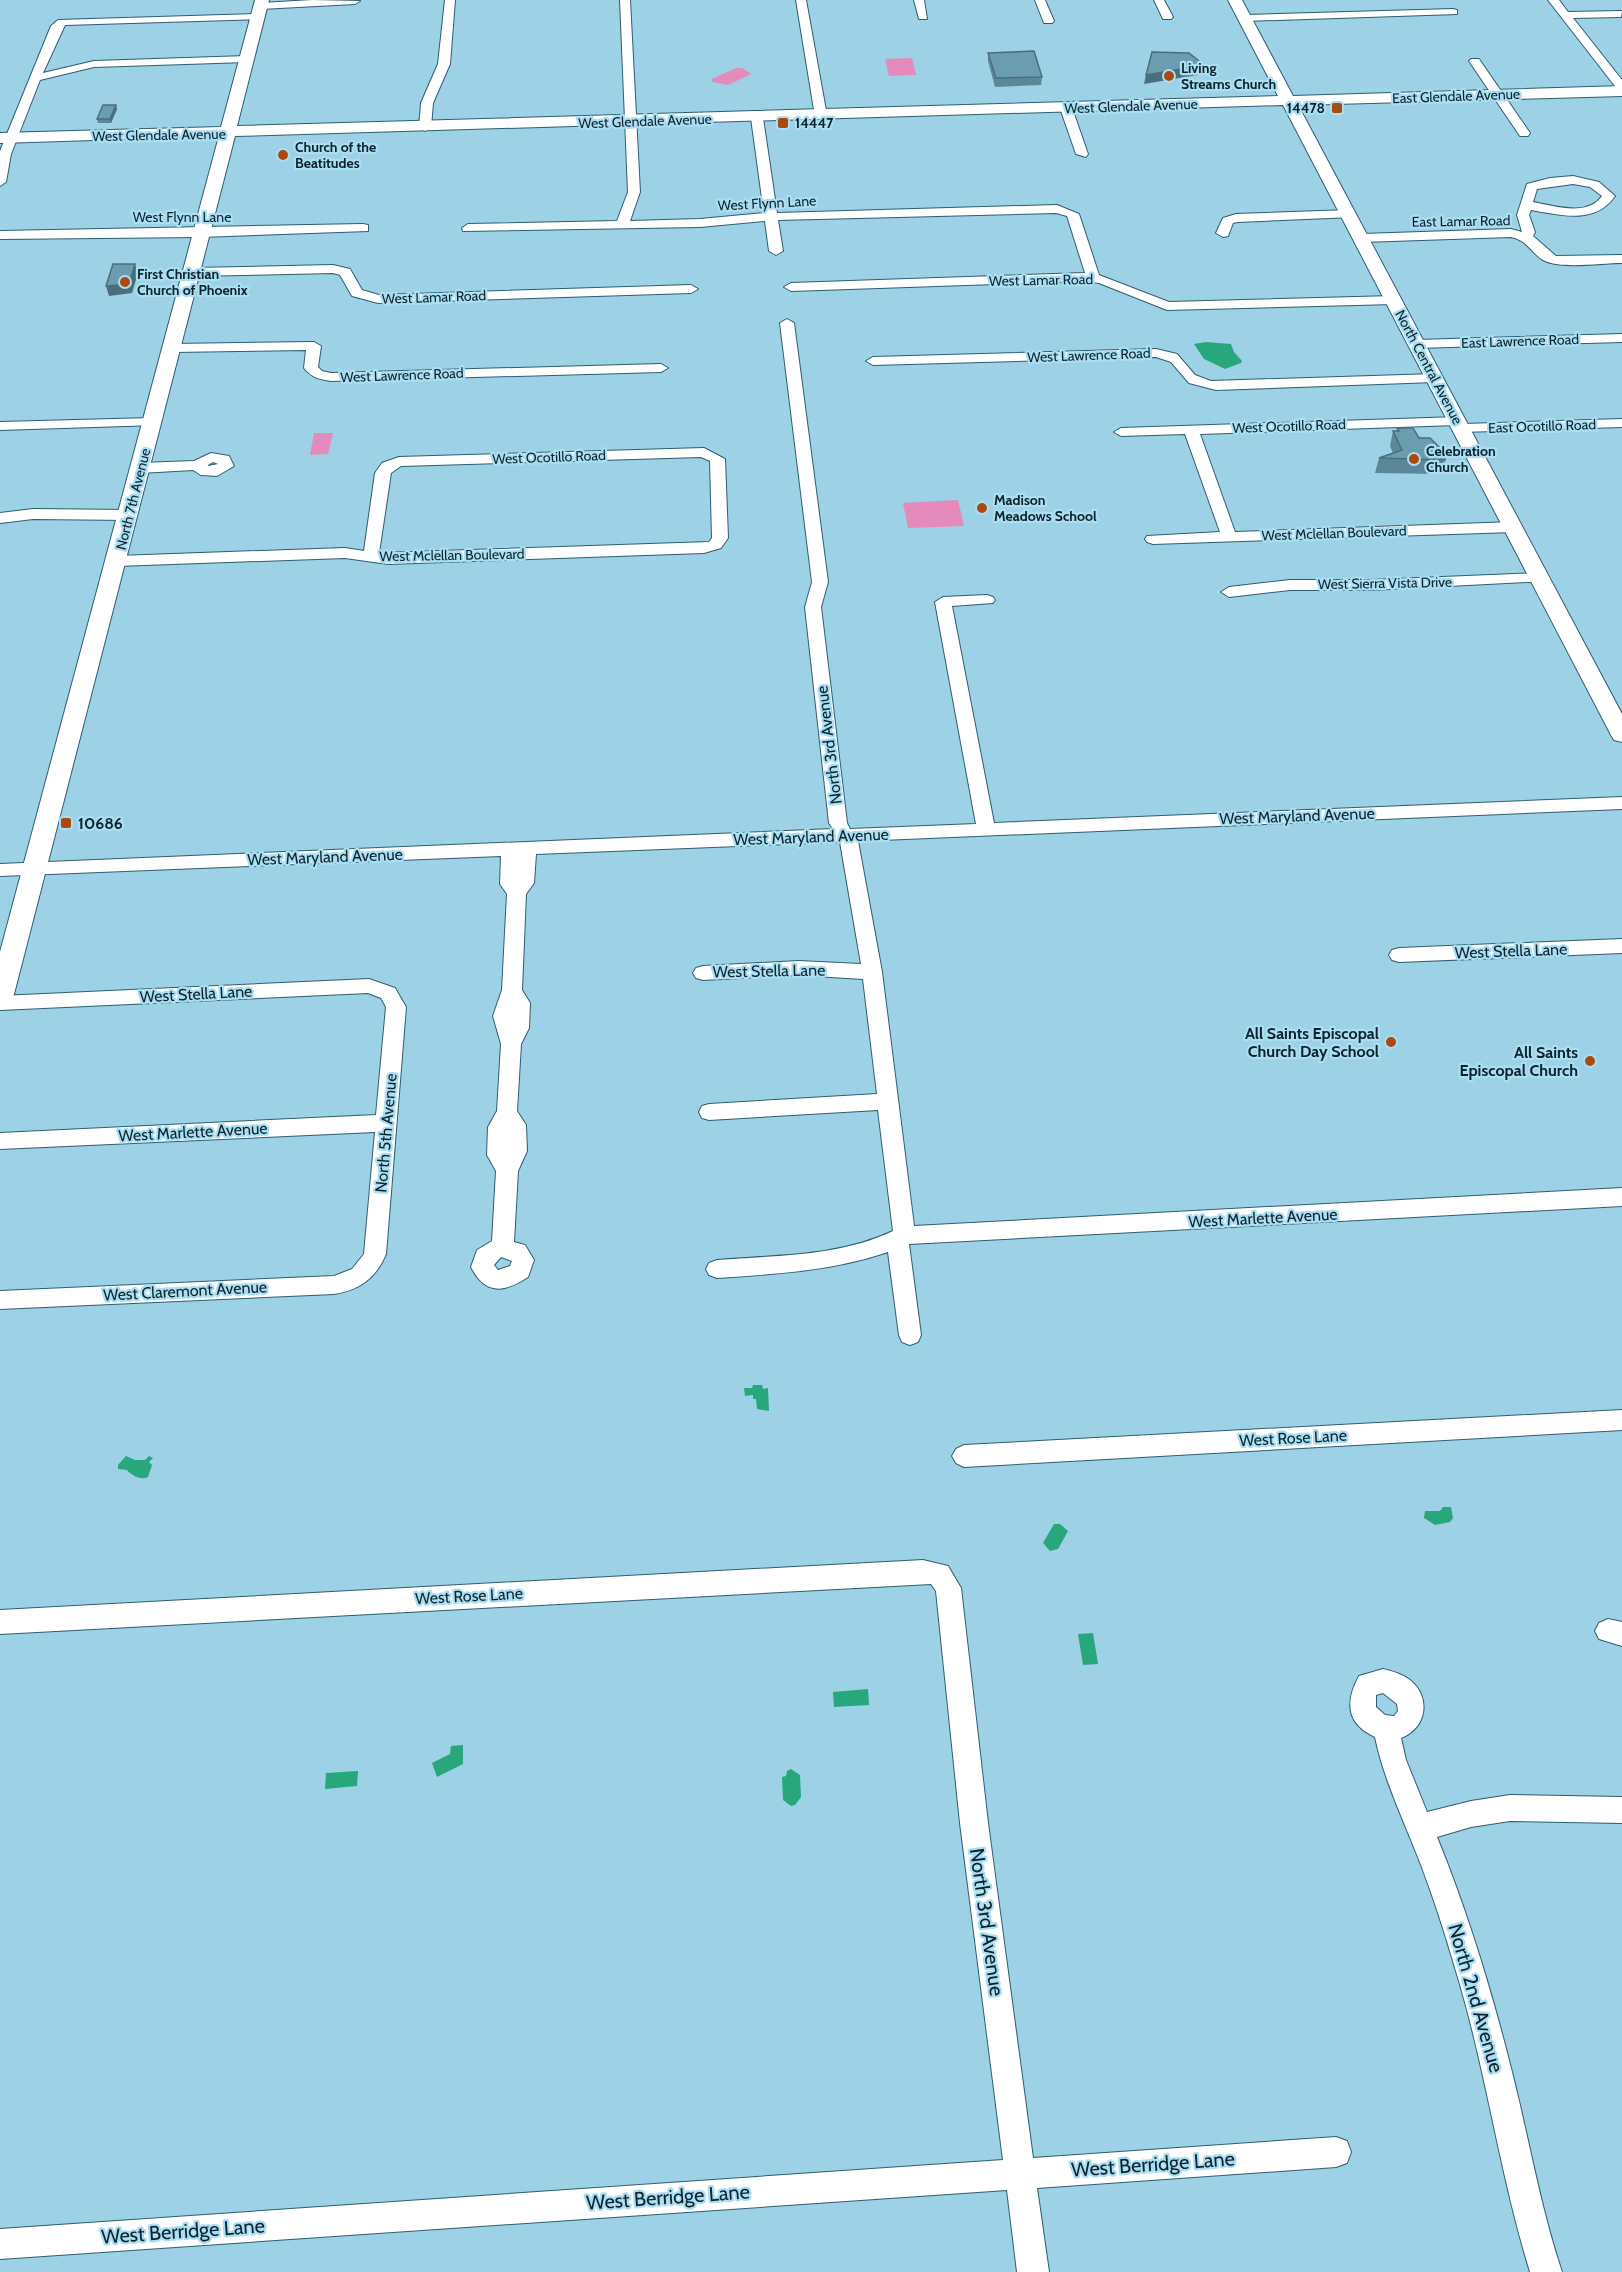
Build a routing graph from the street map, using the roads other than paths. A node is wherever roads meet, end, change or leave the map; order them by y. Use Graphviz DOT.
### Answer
graph roads {
  1 [pos="450,0"];
  2 [pos="625,0"];
  3 [pos="801,0"];
  4 [pos="919,0"];
  5 [pos="1040,0"];
  6 [pos="1159,0"];
  7 [pos="1235,0"];
  8 [pos="1553,0"];
  9 [pos="355,1"];
  10 [pos="260,8"];
  11 [pos="1453,12"];
  12 [pos="1620,14"];
  13 [pos="1565,15"];
  14 [pos="922,17"];
  15 [pos="1167,17"];
  16 [pos="1245,18"];
  17 [pos="1048,21"];
  18 [pos="247,59"];
  19 [pos="1475,61"];
  20 [pos="35,78"];
  21 [pos="1622,90"];
  22 [pos="1499,95"];
  23 [pos="1290,101"];
  24 [pos="1066,108"];
  25 [pos="820,116"];
  26 [pos="757,118"];
  27 [pos="631,121"];
  28 [pos="425,127"];
  29 [pos="228,133"];
  30 [pos="1524,133"];
  31 [pos="5,138"];
  32 [pos="1082,154"];
  33 [pos="0,182"];
  34 [pos="1526,205"];
  35 [pos="1350,214"];
  36 [pos="771,217"];
  37 [pos="623,225"];
  38 [pos="363,228"];
  39 [pos="468,228"];
  40 [pos="201,233"];
  41 [pos="1223,233"];
  42 [pos="0,235"];
  43 [pos="1526,236"];
  44 [pos="1362,238"];
  45 [pos="776,251"];
  46 [pos="1622,259"];
  47 [pos="192,272"];
  48 [pos="1093,278"];
  49 [pos="791,287"];
  50 [pos="691,289"];
  51 [pos="1394,300"];
  52 [pos="787,323"];
  53 [pos="1622,338"];
  54 [pos="1418,344"];
  55 [pos="172,348"];
  56 [pos="873,361"];
  57 [pos="662,368"];
  58 [pos="1435,378"];
  59 [pos="152,422"];
  60 [pos="1622,423"];
  61 [pos="1460,425"];
  62 [pos="0,426"];
  63 [pos="1191,429"];
  64 [pos="1121,432"];
  65 [pos="199,465"];
  66 [pos="140,468"];
  67 [pos="129,515"];
  68 [pos="3,518"];
  69 [pos="1514,527"];
  70 [pos="1229,536"];
  71 [pos="1154,539"];
  72 [pos="715,545"];
  73 [pos="371,556"];
  74 [pos="117,561"];
  75 [pos="1541,578"];
  76 [pos="1229,592"];
  77 [pos="987,600"];
  78 [pos="1622,735"];
  79 [pos="1622,803"];
  80 [pos="986,829"];
  81 [pos="846,836"];
  82 [pos="518,849"];
  83 [pos="35,868"];
  84 [pos="0,870"];
  85 [pos="1622,946"];
  86 [pos="1399,955"];
  87 [pos="872,972"];
  88 [pos="703,973"];
  89 [pos="391,995"];
  90 [pos="0,998"];
  91 [pos="0,1003"];
  92 [pos="888,1101"];
  93 [pos="710,1112"];
  94 [pos="387,1124"];
  95 [pos="0,1141"];
  96 [pos="1622,1197"];
  97 [pos="901,1237"];
  98 [pos="503,1247"];
  99 [pos="717,1269"];
  100 [pos="366,1270"];
  101 [pos="0,1299"];
  102 [pos="910,1335"];
  103 [pos="1622,1419"];
  104 [pos="964,1456"];
  105 [pos="939,1574"];
  106 [pos="0,1622"];
  107 [pos="1386,1729"];
  108 [pos="1622,1810"];
  109 [pos="1420,1828"];
  110 [pos="1336,2152"];
  111 [pos="1020,2173"];
  112 [pos="0,2244"];
  113 [pos="1033,2272"];
  114 [pos="1546,2272"];
  1 -- 28 [label="street"];
  2 -- 27 [label="street"];
  3 -- 25 [label="street"];
  4 -- 14 [label="street"];
  5 -- 17 [label="street"];
  6 -- 15 [label="street"];
  7 -- 16 [label="main road, North Central Avenue"];
  8 -- 13 [label="street"];
  9 -- 10 [label="street"];
  10 -- 18 [label="main road, North 7th Avenue"];
  10 -- 20 [label="street"];
  11 -- 16 [label="street"];
  12 -- 13 [label="street"];
  13 -- 21 [label="street"];
  16 -- 23 [label="main road, North Central Avenue"];
  18 -- 20 [label="street"];
  18 -- 29 [label="main road, North 7th Avenue"];
  19 -- 22 [label="street"];
  20 -- 31 [label="street"];
  21 -- 22 [label="main road, East Glendale Avenue"];
  22 -- 23 [label="main road, East Glendale Avenue"];
  22 -- 30 [label="street"];
  23 -- 24 [label="main road, West Glendale Avenue"];
  23 -- 35 [label="main road, North Central Avenue"];
  24 -- 25 [label="main road, West Glendale Avenue"];
  24 -- 32 [label="street"];
  25 -- 26 [label="main road, West Glendale Avenue"];
  26 -- 27 [label="main road, West Glendale Avenue"];
  26 -- 36 [label="street"];
  27 -- 28 [label="main road, West Glendale Avenue"];
  27 -- 37 [label="street"];
  28 -- 29 [label="main road, West Glendale Avenue"];
  29 -- 31 [label="main road, West Glendale Avenue"];
  29 -- 40 [label="main road, North 7th Avenue"];
  31 -- 33 [label="street"];
  34 -- 34 [label="street"];
  34 -- 43 [label="street"];
  35 -- 41 [label="street"];
  35 -- 44 [label="main road, North Central Avenue"];
  36 -- 37 [label="street, West Flynn Lane"];
  36 -- 45 [label="street"];
  36 -- 48 [label="street, West Flynn Lane"];
  37 -- 39 [label="street, West Flynn Lane"];
  38 -- 40 [label="street, West Flynn Lane"];
  40 -- 42 [label="street, West Flynn Lane"];
  40 -- 47 [label="main road, North 7th Avenue"];
  43 -- 44 [label="street, East Lamar Road"];
  43 -- 46 [label="street, East Lamar Road"];
  44 -- 51 [label="main road, North Central Avenue"];
  47 -- 50 [label="street, West Lamar Road"];
  47 -- 55 [label="main road, North 7th Avenue"];
  48 -- 49 [label="street, West Lamar Road"];
  48 -- 51 [label="street, West Lamar Road"];
  51 -- 54 [label="main road, North Central Avenue"];
  52 -- 81 [label="street, North 3rd Avenue"];
  53 -- 54 [label="street, East Lawrence Road"];
  54 -- 58 [label="main road, North Central Avenue"];
  55 -- 57 [label="street, West Lawrence Road"];
  55 -- 59 [label="main road, North 7th Avenue"];
  56 -- 58 [label="street, West Lawrence Road"];
  58 -- 61 [label="main road, North Central Avenue"];
  59 -- 62 [label="street"];
  59 -- 66 [label="main road, North 7th Avenue"];
  60 -- 61 [label="street, East Ocotillo Road"];
  61 -- 63 [label="street, West Ocotillo Road"];
  61 -- 69 [label="main road, North Central Avenue"];
  63 -- 64 [label="street, West Ocotillo Road"];
  63 -- 70 [label="street"];
  65 -- 66 [label="street"];
  66 -- 67 [label="main road, North 7th Avenue"];
  67 -- 68 [label="street"];
  67 -- 74 [label="main road, North 7th Avenue"];
  69 -- 70 [label="street, West Mclellan Boulevard"];
  69 -- 75 [label="main road, North Central Avenue"];
  70 -- 71 [label="street, West Mclellan Boulevard"];
  72 -- 73 [label="street, West Mclellan Boulevard"];
  72 -- 73 [label="street, West Ocotillo Road"];
  73 -- 74 [label="street, West Mclellan Boulevard"];
  74 -- 83 [label="main road, North 7th Avenue"];
  75 -- 76 [label="street, West Sierra Vista Drive"];
  75 -- 78 [label="main road, North Central Avenue"];
  77 -- 80 [label="street"];
  79 -- 80 [label="street, West Maryland Avenue"];
  80 -- 81 [label="street, West Maryland Avenue"];
  81 -- 82 [label="street, West Maryland Avenue"];
  81 -- 87 [label="street, North 3rd Avenue"];
  82 -- 83 [label="street, West Maryland Avenue"];
  82 -- 98 [label="street"];
  83 -- 84 [label="street, West Maryland Avenue"];
  83 -- 90 [label="main road, North 7th Avenue"];
  85 -- 86 [label="street, West Stella Lane"];
  87 -- 88 [label="street, West Stella Lane"];
  87 -- 92 [label="street, North 3rd Avenue"];
  89 -- 91 [label="street, West Stella Lane"];
  89 -- 94 [label="street, North 5th Avenue"];
  92 -- 93 [label="street"];
  92 -- 97 [label="street, North 3rd Avenue"];
  94 -- 95 [label="street, West Marlette Avenue"];
  94 -- 100 [label="street, North 5th Avenue"];
  96 -- 97 [label="street, West Marlette Avenue"];
  97 -- 99 [label="street"];
  97 -- 102 [label="street, North 3rd Avenue"];
  100 -- 101 [label="street, West Claremont Avenue"];
  103 -- 104 [label="street, West Rose Lane"];
  105 -- 106 [label="street, West Rose Lane"];
  105 -- 111 [label="street, North 3rd Avenue"];
  107 -- 109 [label="street, North 2nd Avenue"];
  108 -- 109 [label="street"];
  109 -- 114 [label="street, North 2nd Avenue"];
  110 -- 111 [label="street, West Berridge Lane"];
  111 -- 112 [label="street, West Berridge Lane"];
  111 -- 113 [label="street, North 3rd Avenue"];
}
